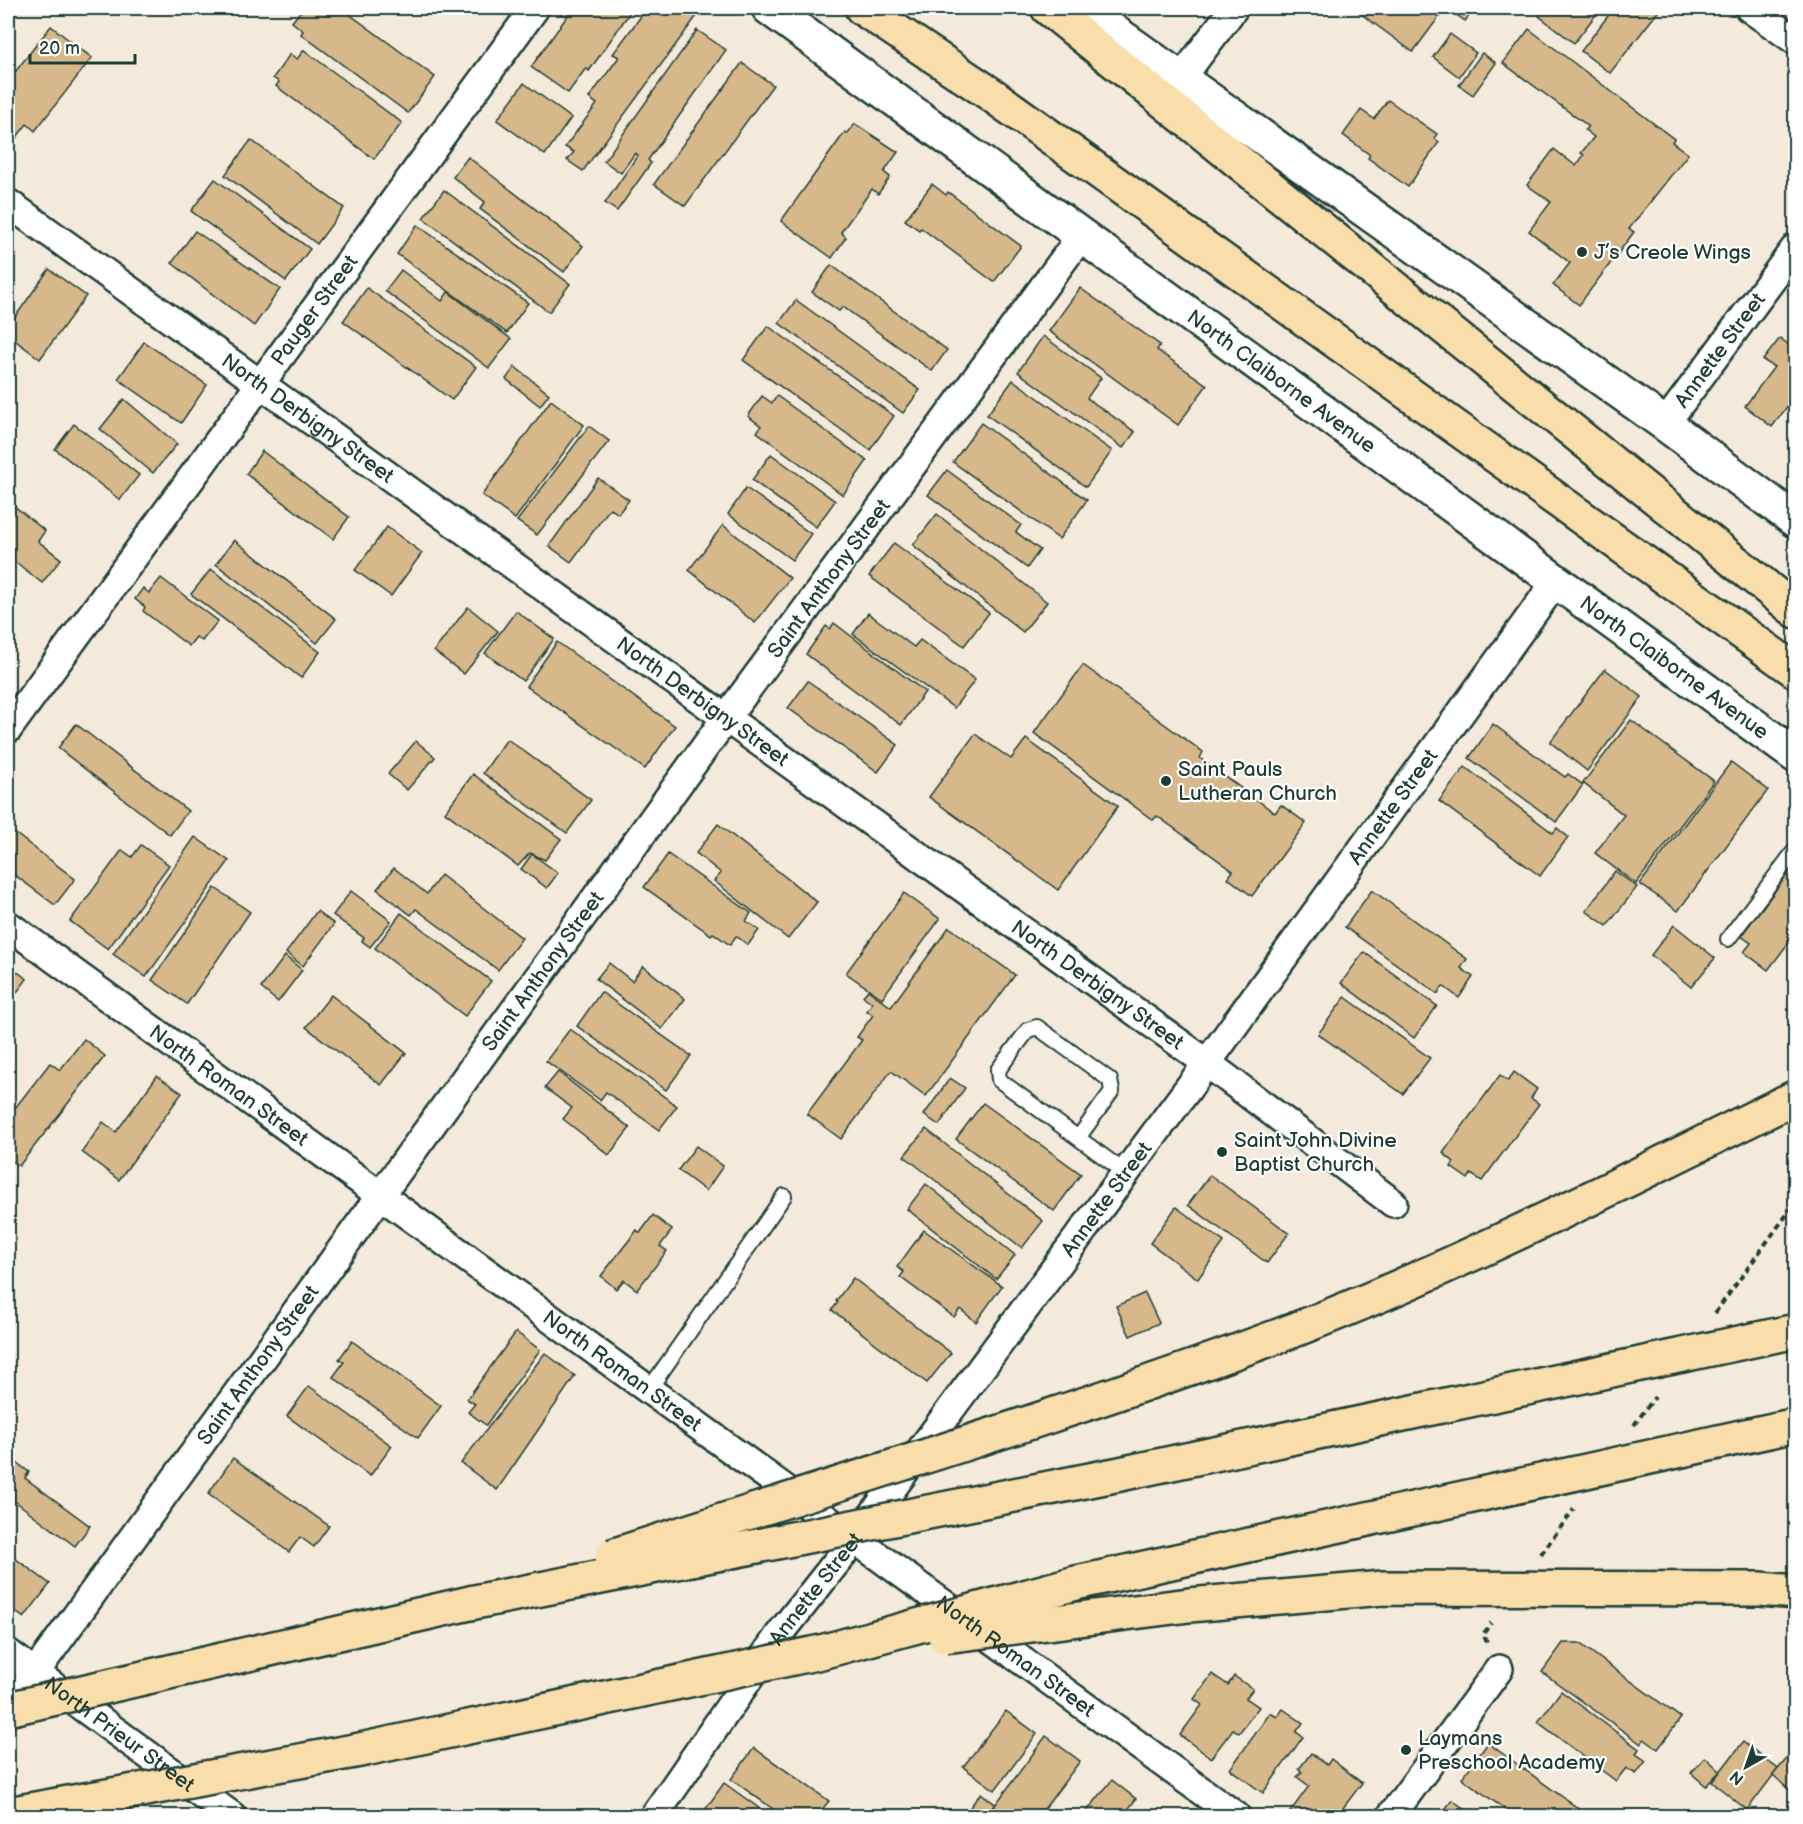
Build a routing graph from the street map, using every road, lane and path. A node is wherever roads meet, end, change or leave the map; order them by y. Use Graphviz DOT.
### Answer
graph roads {
  1 [pos="535,8"];
  2 [pos="769,8"];
  3 [pos="862,8"];
  4 [pos="1048,8"];
  5 [pos="1081,8"];
  6 [pos="1234,8"];
  7 [pos="1749,8"];
  8 [pos="1796,41"];
  9 [pos="1180,80"];
  10 [pos="8,203"];
  11 [pos="1081,236"];
  12 [pos="1796,247"];
  13 [pos="260,382"];
  14 [pos="1665,424"];
  15 [pos="1796,521"];
  16 [pos="1557,580"];
  17 [pos="1796,611"];
  18 [pos="1796,671"];
  19 [pos="726,718"];
  20 [pos="8,729"];
  21 [pos="1796,756"];
  22 [pos="1796,849"];
  23 [pos="8,925"];
  24 [pos="1728,939"];
  25 [pos="1208,1063"];
  26 [pos="1796,1097"];
  27 [pos="1078,1138"];
  28 [pos="1126,1173"];
  29 [pos="784,1196"];
  30 [pos="380,1198"];
  31 [pos="1393,1203"];
  32 [pos="1796,1331"];
  33 [pos="648,1391"];
  34 [pos="1796,1425"];
  35 [pos="854,1540"];
  36 [pos="1796,1592"];
  37 [pos="470,1603"];
  38 [pos="821,1652"];
  39 [pos="8,1653"];
  40 [pos="1498,1669"];
  41 [pos="35,1673"];
  42 [pos="8,1710"];
  43 [pos="8,1814"];
  44 [pos="232,1816"];
  45 [pos="654,1816"];
  46 [pos="1236,1816"];
  47 [pos="1391,1816"];
  1 -- 13 [label="street, Pauger Street"];
  2 -- 11 [label="main road, North Claiborne Avenue"];
  3 -- 18 [label="highway"];
  4 -- 17 [label="highway"];
  5 -- 9 [label="main road"];
  6 -- 9 [label="street"];
  7 -- 8 [label="street"];
  9 -- 14 [label="main road"];
  10 -- 13 [label="street, North Derbigny Street"];
  11 -- 16 [label="main road, North Claiborne Avenue"];
  11 -- 19 [label="street, Saint Anthony Street"];
  12 -- 14 [label="street, Annette Street"];
  13 -- 19 [label="street, North Derbigny Street"];
  13 -- 20 [label="street, Pauger Street"];
  14 -- 15 [label="main road"];
  16 -- 21 [label="main road, North Claiborne Avenue"];
  16 -- 25 [label="street, Annette Street"];
  19 -- 25 [label="street, North Derbigny Street"];
  19 -- 30 [label="street, Saint Anthony Street"];
  22 -- 24 [label="lane"];
  23 -- 30 [label="street, North Roman Street"];
  25 -- 28 [label="street, Annette Street"];
  25 -- 31 [label="street, North Derbigny Street"];
  26 -- 37 [label="highway, bridge"];
  27 -- 27 [label="lane"];
  27 -- 28 [label="lane"];
  28 -- 35 [label="street, Annette Street"];
  29 -- 33 [label="lane"];
  30 -- 33 [label="street, North Roman Street"];
  30 -- 41 [label="street, Saint Anthony Street"];
  32 -- 37 [label="highway, bridge"];
  33 -- 35 [label="street, North Roman Street"];
  34 -- 38 [label="highway, bridge"];
  35 -- 45 [label="street, Annette Street"];
  35 -- 46 [label="street, North Roman Street"];
  36 -- 38 [label="highway, bridge"];
  37 -- 42 [label="highway, bridge"];
  38 -- 43 [label="highway, bridge"];
  39 -- 41 [label="street, North Prieur Street"];
  40 -- 47 [label="street"];
  41 -- 42 [label="street, Saint Anthony Street"];
  41 -- 44 [label="street, North Prieur Street"];
}
